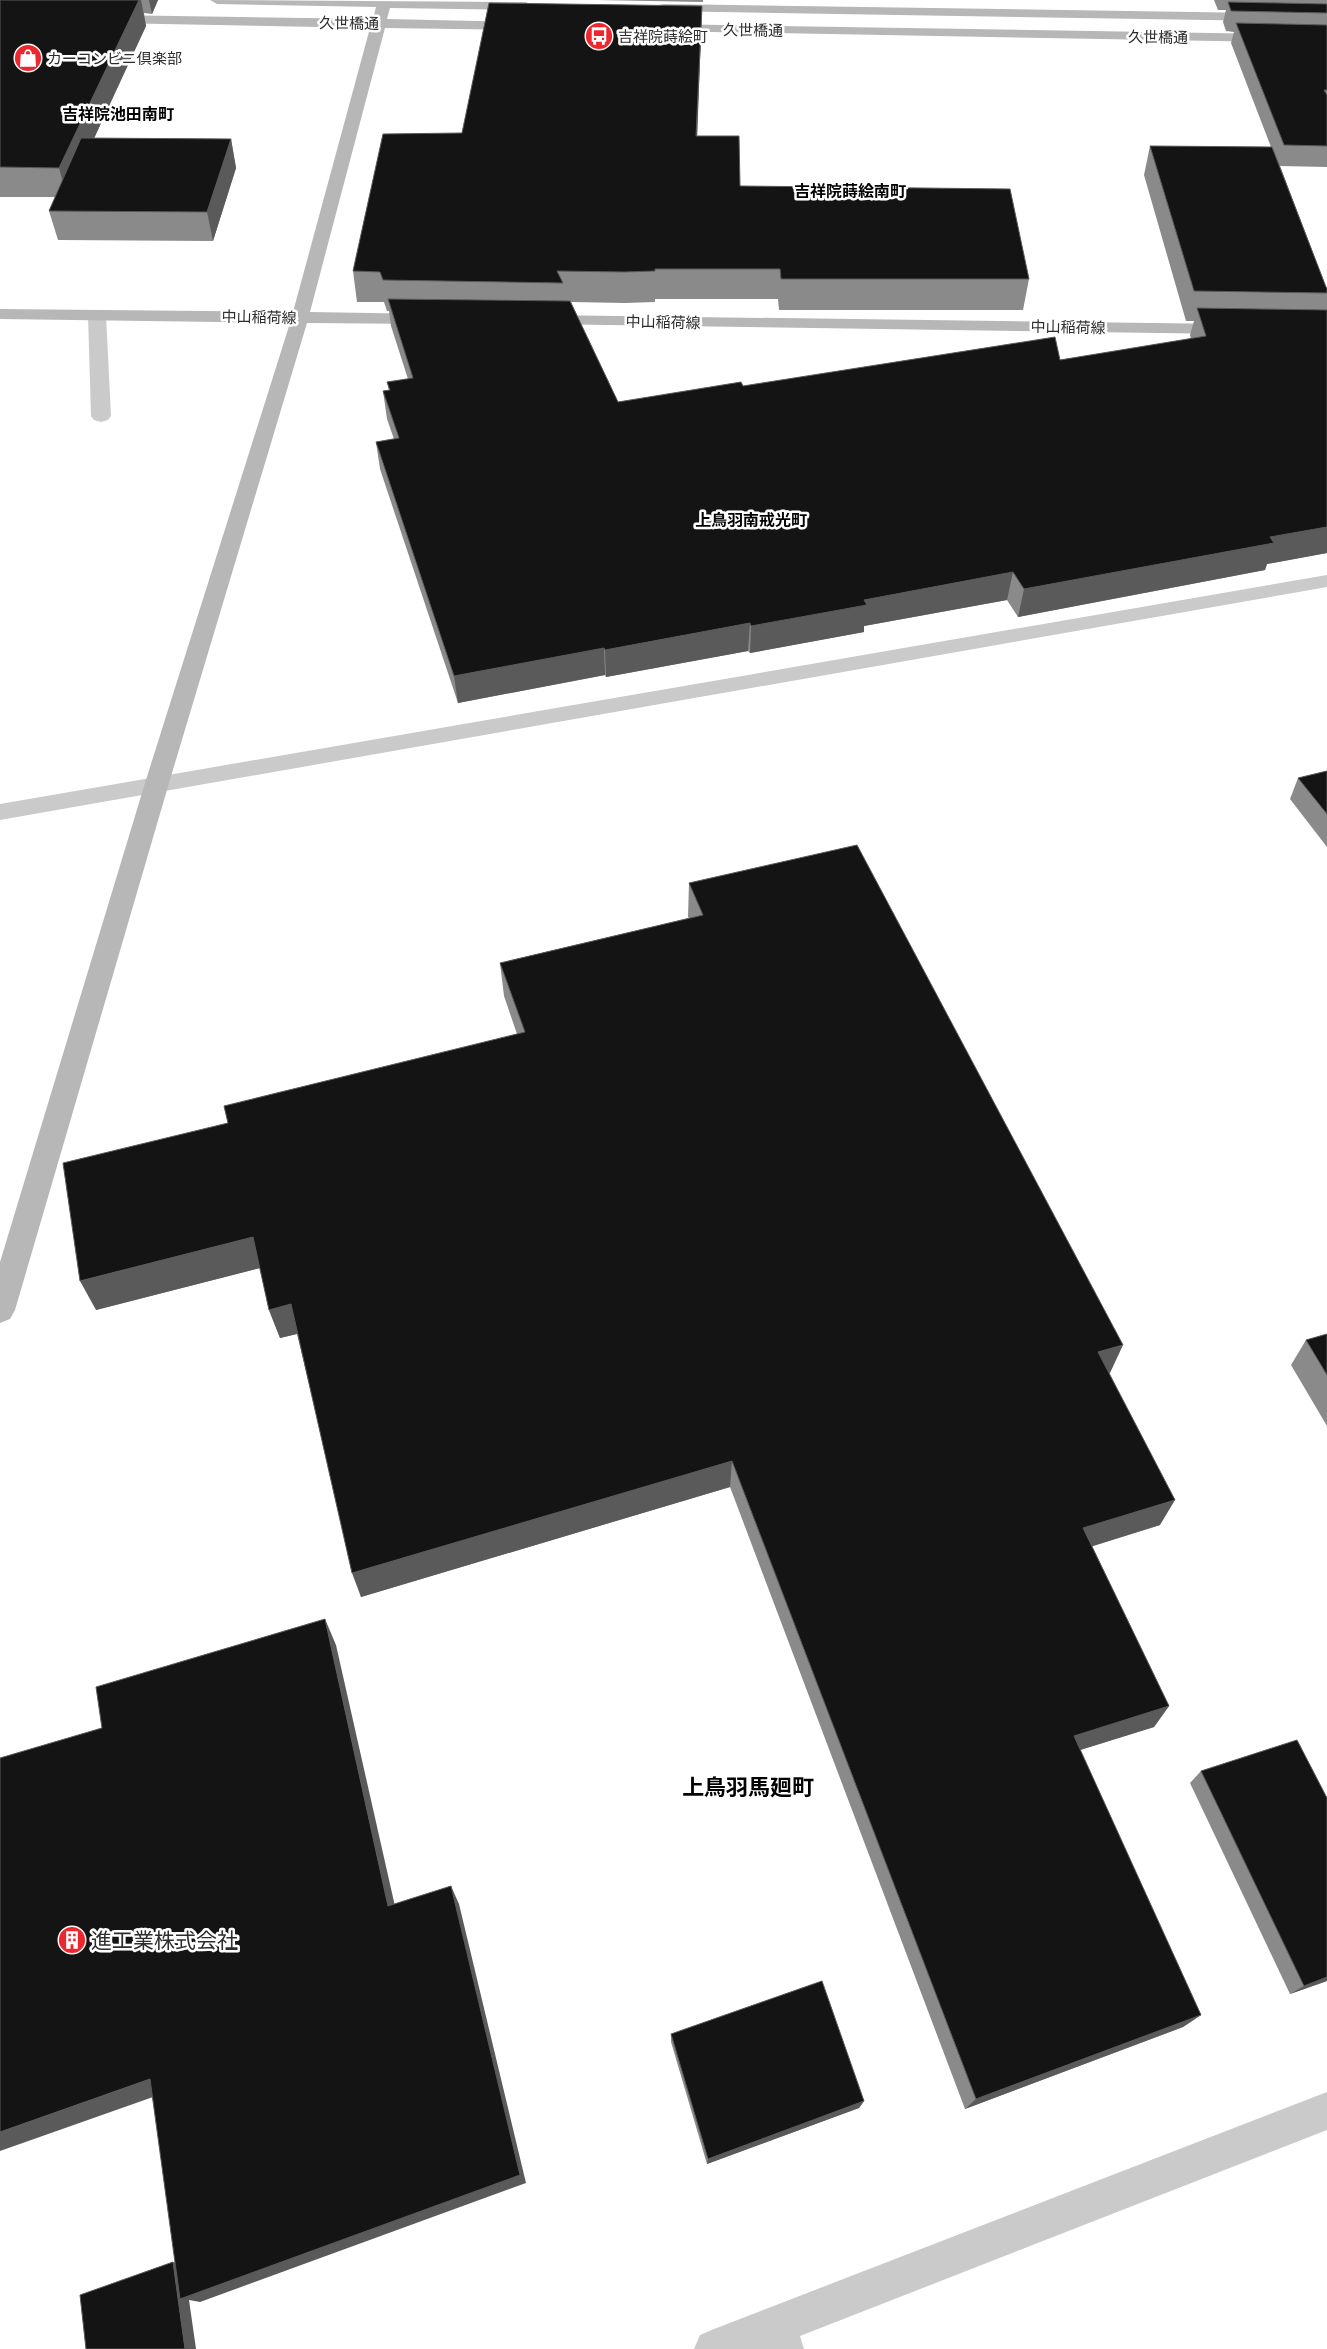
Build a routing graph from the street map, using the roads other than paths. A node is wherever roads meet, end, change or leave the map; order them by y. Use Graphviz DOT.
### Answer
graph roads {
  1 [pos="218,0"];
  2 [pos="543,6"];
  3 [pos="652,8"];
  4 [pos="383,9"];
  5 [pos="90,18"];
  6 [pos="1327,18"];
  7 [pos="539,26"];
  8 [pos="649,28"];
  9 [pos="1327,39"];
  10 [pos="0,314"];
  11 [pos="97,315"];
  12 [pos="300,318"];
  13 [pos="450,319"];
  14 [pos="529,320"];
  15 [pos="1247,329"];
  16 [pos="101,416"];
  17 [pos="1327,581"];
  18 [pos="157,783"];
  19 [pos="0,812"];
  20 [pos="0,1310"];
  21 [pos="1327,2111"];
  22 [pos="781,2337"];
  23 [pos="714,2349"];
  1 -- 4 [label="street, 久世橋通"];
  2 -- 4 [label="street, 久世橋通"];
  3 -- 6 [label="street, 久世橋通"];
  4 -- 5 [label="street, 久世橋通"];
  4 -- 7 [label="street, 久世橋通"];
  4 -- 12 [label="street"];
  8 -- 9 [label="street, 久世橋通"];
  10 -- 11 [label="street, 中山稲荷線"];
  11 -- 12 [label="street, 中山稲荷線"];
  11 -- 16 [label="street"];
  12 -- 13 [label="street, 中山稲荷線"];
  12 -- 18 [label="street"];
  14 -- 15 [label="street, 中山稲荷線"];
  17 -- 18 [label="street"];
  18 -- 19 [label="street"];
  18 -- 20 [label="street"];
  21 -- 22 [label="street"];
  22 -- 23 [label="street"];
}
